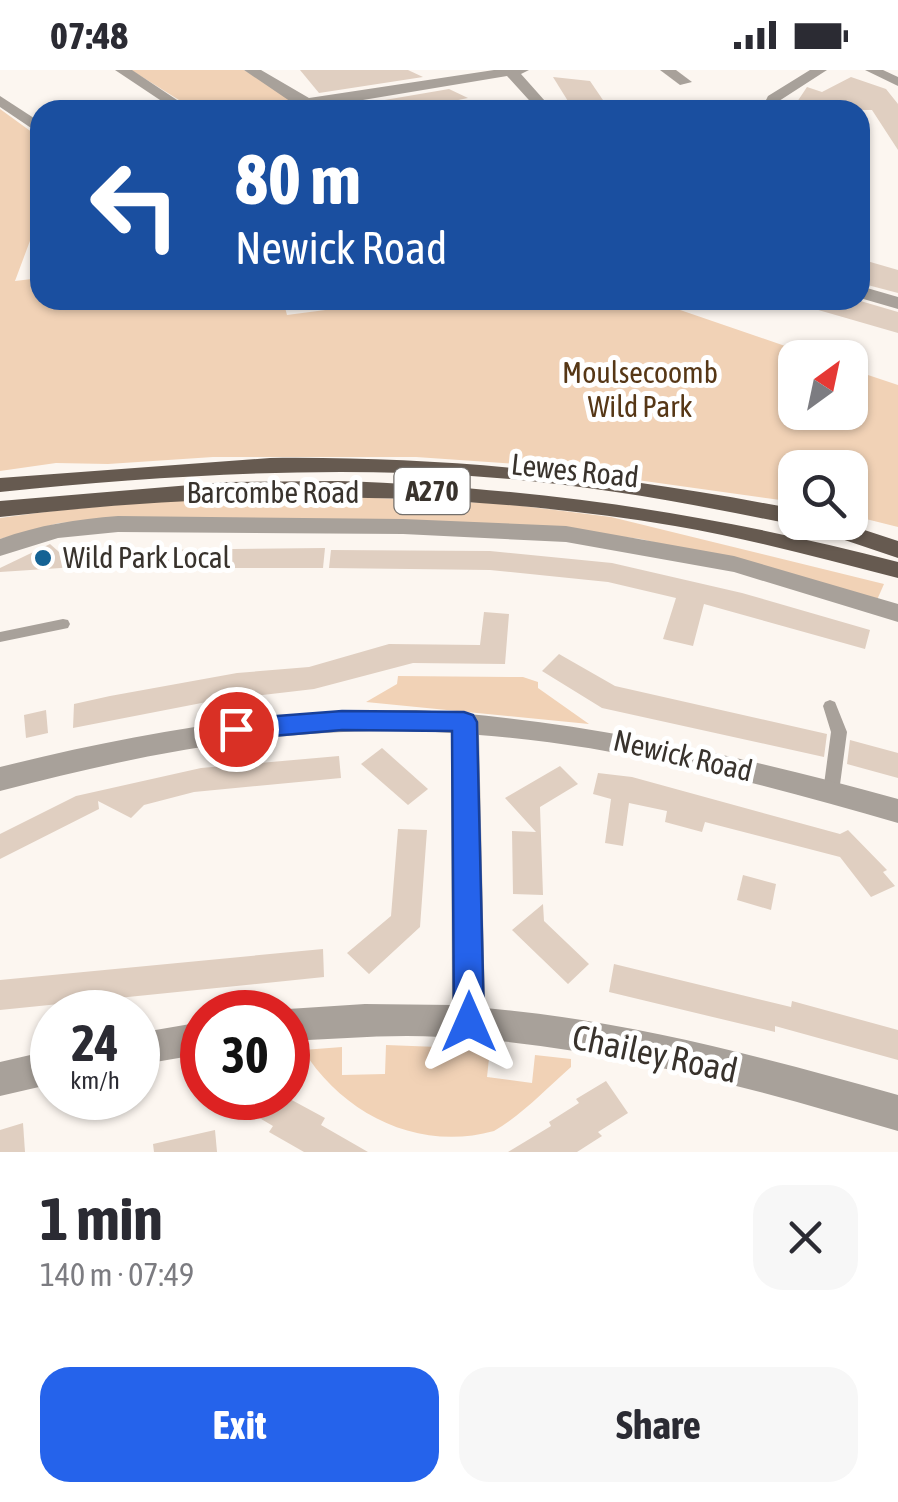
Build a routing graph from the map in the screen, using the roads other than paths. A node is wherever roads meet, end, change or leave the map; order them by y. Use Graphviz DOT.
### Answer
graph roads {
  1 [pos="122,70"];
  2 [pos="250,70"];
  3 [pos="667,70"];
  4 [pos="820,70"];
  5 [pos="872,70"];
  6 [pos="517,71"];
  7 [pos="445,75"];
  8 [pos="685,82"];
  9 [pos="898,82"];
  10 [pos="0,100"];
  11 [pos="169,100"];
  12 [pos="299,100"];
  13 [pos="340,100"];
  14 [pos="539,100"];
  15 [pos="773,100"];
  16 [pos="30,122"];
  17 [pos="870,295"];
  18 [pos="898,303"];
  19 [pos="0,485"];
  20 [pos="0,509"];
  21 [pos="778,514"];
  22 [pos="868,538"];
  23 [pos="898,547"];
  24 [pos="0,548"];
  25 [pos="898,570"];
  26 [pos="898,613"];
  27 [pos="64,624"];
  28 [pos="0,637"];
  29 [pos="830,706"];
  30 [pos="464,722"];
  31 [pos="0,779"];
  32 [pos="832,792"];
  33 [pos="898,811"];
  34 [pos="469,1022"];
  35 [pos="310,1024"];
  36 [pos="30,1072"];
  37 [pos="0,1079"];
  38 [pos="898,1113"];
  1 -- 11 [label="street"];
  2 -- 12 [label="street"];
  3 -- 8 [label="street"];
  4 -- 15 [label="street"];
  5 -- 9 [label="street"];
  6 -- 7 [label="street"];
  6 -- 14 [label="street"];
  7 -- 13 [label="street"];
  10 -- 16 [label="street"];
  17 -- 18 [label="street"];
  19 -- 21 [label="main road, Lewes Road / A270"];
  20 -- 25 [label="main road, Lewes Road / A270"];
  22 -- 23 [label="main road"];
  24 -- 26 [label="street, Barcombe Road"];
  27 -- 28 [label="lane"];
  29 -- 32 [label="lane"];
  30 -- 31 [label="street, Newick Road"];
  30 -- 32 [label="street, Newick Road"];
  30 -- 34 [label="street"];
  32 -- 33 [label="street, Newick Road"];
  34 -- 35 [label="street, Chailey Road"];
  34 -- 38 [label="street, Chailey Road"];
  36 -- 37 [label="street"];
}
